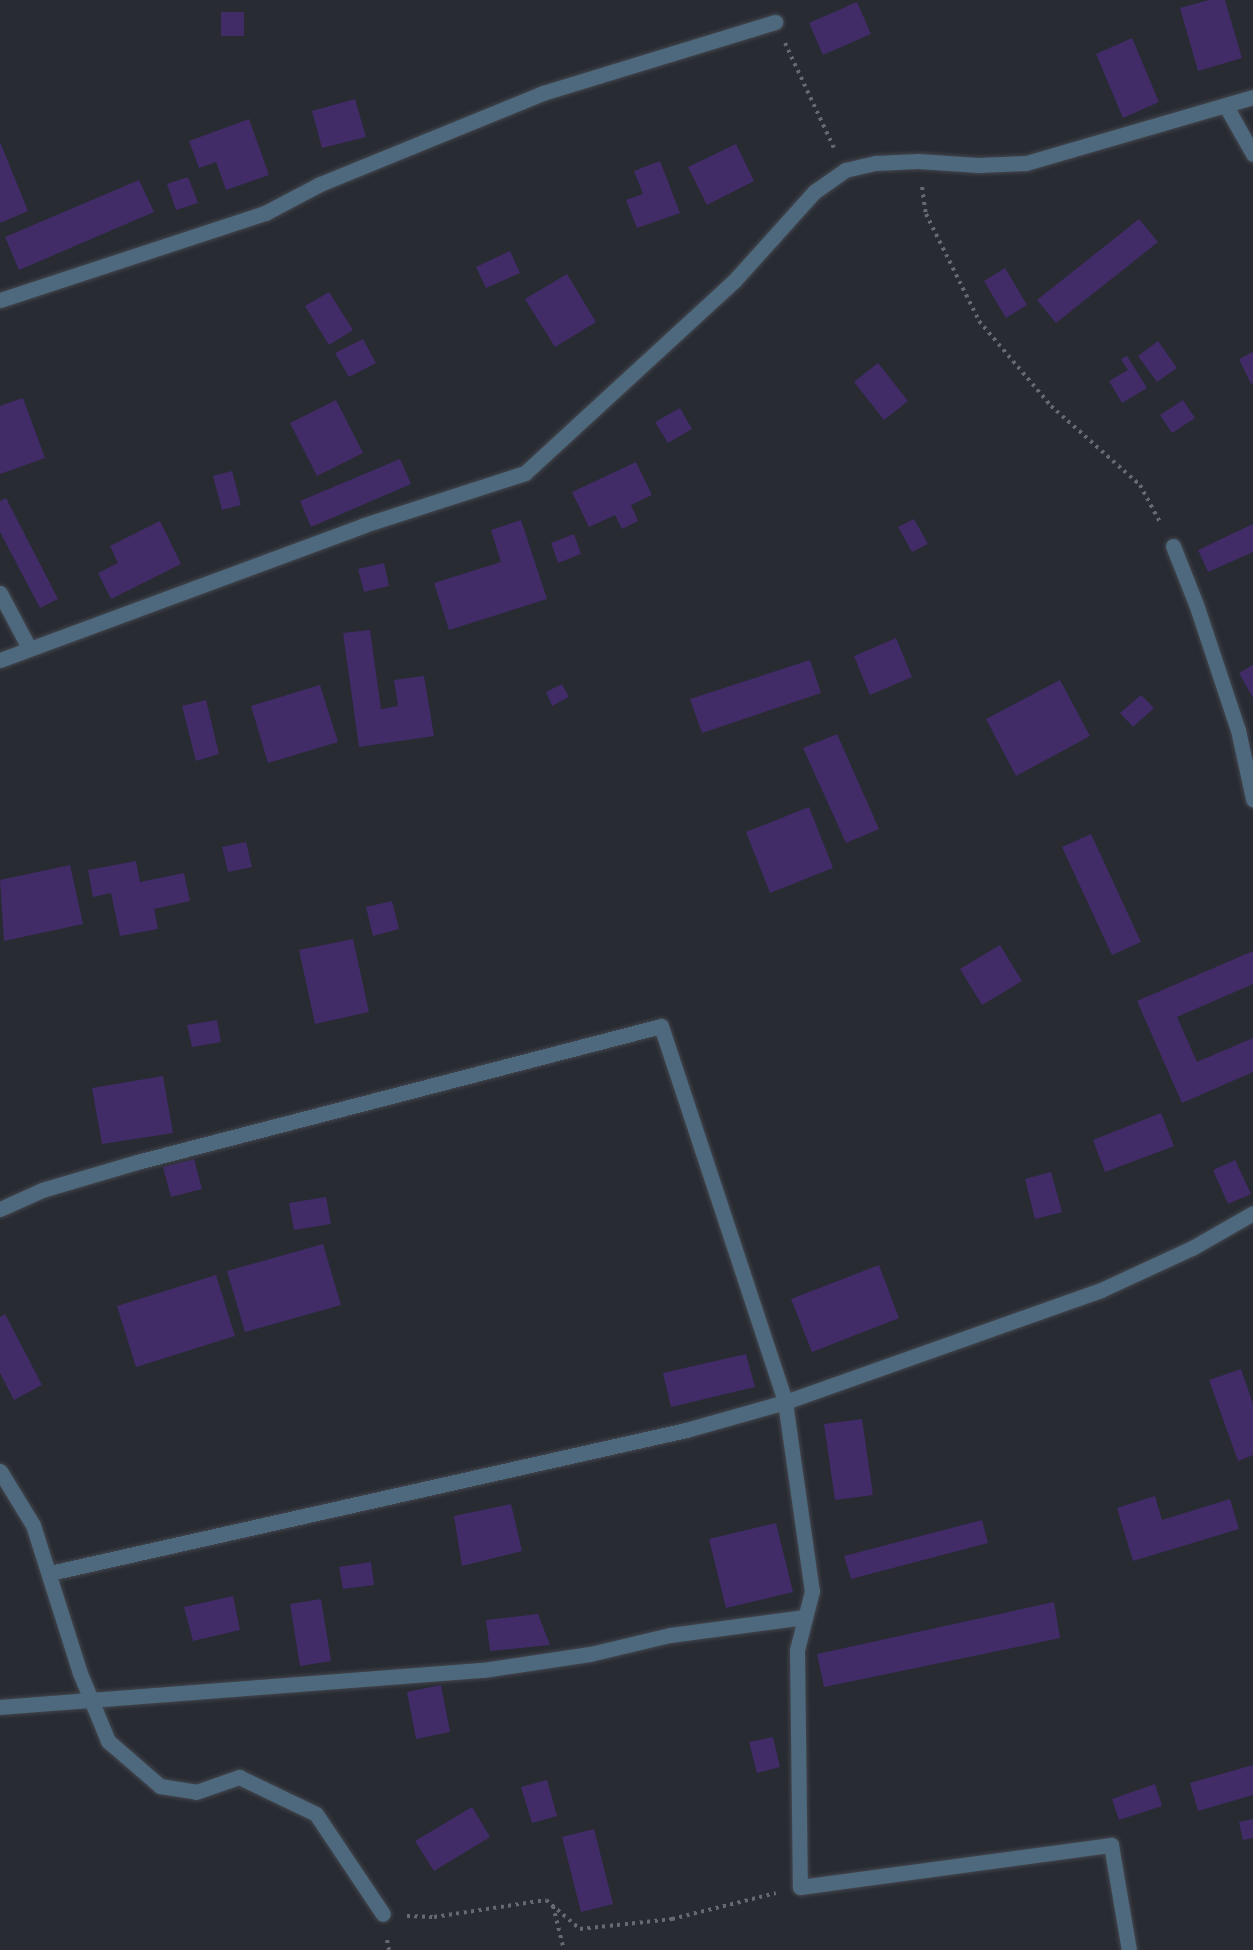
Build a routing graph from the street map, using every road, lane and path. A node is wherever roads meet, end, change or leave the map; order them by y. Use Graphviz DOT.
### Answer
graph roads {
  1 [pos="775,22"];
  2 [pos="1253,97"];
  3 [pos="1227,108"];
  4 [pos="1253,154"];
  5 [pos="918,161"];
  6 [pos="845,170"];
  7 [pos="0,300"];
  8 [pos="1173,546"];
  9 [pos="0,593"];
  10 [pos="29,648"];
  11 [pos="0,660"];
  12 [pos="1253,799"];
  13 [pos="0,1209"];
  14 [pos="1253,1214"];
  15 [pos="785,1402"];
  16 [pos="0,1471"];
  17 [pos="50,1573"];
  18 [pos="806,1617"];
  19 [pos="91,1701"];
  20 [pos="0,1707"];
  21 [pos="800,1887"];
  22 [pos="553,1905"];
  23 [pos="383,1914"];
  24 [pos="564,1950"];
  25 [pos="1129,1950"];
  1 -- 6 [label="path"];
  1 -- 7 [label="street"];
  2 -- 3 [label="street"];
  3 -- 4 [label="street"];
  3 -- 5 [label="street"];
  5 -- 6 [label="street"];
  5 -- 8 [label="path"];
  6 -- 10 [label="street"];
  8 -- 12 [label="street"];
  9 -- 10 [label="street"];
  10 -- 11 [label="street"];
  13 -- 15 [label="street"];
  14 -- 15 [label="street"];
  15 -- 17 [label="street"];
  15 -- 18 [label="street"];
  16 -- 17 [label="street"];
  17 -- 19 [label="street"];
  18 -- 19 [label="street"];
  18 -- 21 [label="street"];
  19 -- 20 [label="street"];
  19 -- 23 [label="street"];
  21 -- 22 [label="path"];
  21 -- 25 [label="street"];
  22 -- 23 [label="path"];
  22 -- 24 [label="path"];
}
